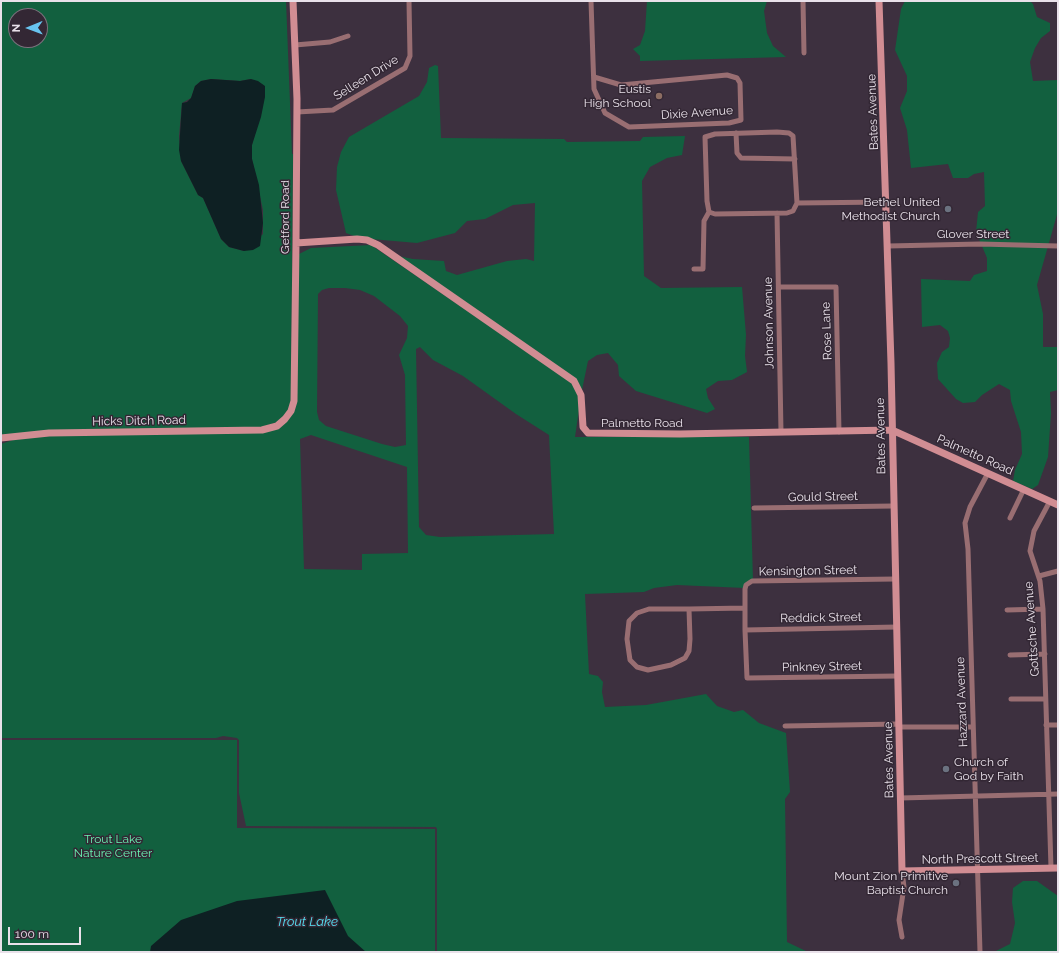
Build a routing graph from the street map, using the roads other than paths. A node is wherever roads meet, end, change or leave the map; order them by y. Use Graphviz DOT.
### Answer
graph roads {
  1 [pos="293,1"];
  2 [pos="409,1"];
  3 [pos="591,1"];
  4 [pos="803,1"];
  5 [pos="879,1"];
  6 [pos="348,36"];
  7 [pos="295,45"];
  8 [pos="804,53"];
  9 [pos="594,77"];
  10 [pos="297,112"];
  11 [pos="736,133"];
  12 [pos="795,159"];
  13 [pos="887,202"];
  14 [pos="797,203"];
  15 [pos="709,212"];
  16 [pos="777,213"];
  17 [pos="296,243"];
  18 [pos="888,246"];
  19 [pos="1058,246"];
  20 [pos="694,269"];
  21 [pos="779,287"];
  22 [pos="277,426"];
  23 [pos="892,430"];
  24 [pos="781,432"];
  25 [pos="839,432"];
  26 [pos="1,438"];
  27 [pos="988,473"];
  28 [pos="1024,489"];
  29 [pos="1050,501"];
  30 [pos="1058,505"];
  31 [pos="893,506"];
  32 [pos="754,508"];
  33 [pos="1010,518"];
  34 [pos="1058,570"];
  35 [pos="1039,576"];
  36 [pos="895,579"];
  37 [pos="745,608"];
  38 [pos="689,609"];
  39 [pos="1043,609"];
  40 [pos="1007,610"];
  41 [pos="896,627"];
  42 [pos="745,630"];
  43 [pos="1045,654"];
  44 [pos="1010,655"];
  45 [pos="898,676"];
  46 [pos="1045,698"];
  47 [pos="1011,699"];
  48 [pos="1046,725"];
  49 [pos="1058,725"];
  50 [pos="785,726"];
  51 [pos="899,726"];
  52 [pos="973,727"];
  53 [pos="1058,794"];
  54 [pos="1049,795"];
  55 [pos="975,796"];
  56 [pos="900,798"];
  57 [pos="1055,868"];
  58 [pos="977,870"];
  59 [pos="902,871"];
  60 [pos="902,937"];
  61 [pos="980,952"];
  1 -- 7 [label="street, Getford Road"];
  2 -- 10 [label="street, Selleen Drive"];
  3 -- 9 [label="street, Dixie Avenue"];
  4 -- 8 [label="street"];
  5 -- 13 [label="street, Bates Avenue"];
  6 -- 7 [label="street"];
  7 -- 10 [label="street, Getford Road"];
  9 -- 9 [label="street, Dixie Avenue"];
  10 -- 17 [label="street, Getford Road"];
  11 -- 12 [label="street"];
  11 -- 12 [label="street"];
  11 -- 15 [label="street"];
  12 -- 14 [label="street"];
  13 -- 14 [label="street"];
  13 -- 18 [label="street, Bates Avenue"];
  14 -- 16 [label="street"];
  15 -- 16 [label="street"];
  15 -- 20 [label="street"];
  16 -- 21 [label="street, Johnson Avenue"];
  17 -- 22 [label="street, Getford Road"];
  17 -- 24 [label="street, Palmetto Road"];
  18 -- 19 [label="street, Glover Street"];
  18 -- 23 [label="street, Bates Avenue"];
  21 -- 24 [label="street, Johnson Avenue"];
  21 -- 25 [label="street, Rose Lane"];
  22 -- 26 [label="street, Hicks Ditch Road"];
  23 -- 25 [label="street, Palmetto Road"];
  23 -- 27 [label="street, Palmetto Road"];
  23 -- 31 [label="street, Bates Avenue"];
  24 -- 25 [label="street, Palmetto Road"];
  27 -- 28 [label="street, Palmetto Road"];
  27 -- 52 [label="street, Hazzard Avenue"];
  28 -- 29 [label="street, Palmetto Road"];
  28 -- 33 [label="street"];
  29 -- 30 [label="street, Palmetto Road"];
  29 -- 35 [label="street, Gottsche Avenue"];
  31 -- 32 [label="street, Gould Street"];
  31 -- 36 [label="street, Bates Avenue"];
  34 -- 35 [label="street"];
  35 -- 39 [label="street, Gottsche Avenue"];
  36 -- 37 [label="street, Kensington Street"];
  36 -- 41 [label="street, Bates Avenue"];
  37 -- 38 [label="street"];
  37 -- 42 [label="street"];
  38 -- 38 [label="street"];
  39 -- 40 [label="street"];
  39 -- 43 [label="street, Gottsche Avenue"];
  41 -- 42 [label="street, Reddick Street"];
  41 -- 45 [label="street, Bates Avenue"];
  42 -- 45 [label="street, Pinkney Street"];
  43 -- 44 [label="street"];
  43 -- 46 [label="street, Gottsche Avenue"];
  45 -- 51 [label="street, Bates Avenue"];
  46 -- 47 [label="street"];
  46 -- 48 [label="street, Gottsche Avenue"];
  48 -- 49 [label="street"];
  48 -- 54 [label="street, Gottsche Avenue"];
  50 -- 51 [label="street"];
  51 -- 52 [label="street"];
  51 -- 56 [label="street, Bates Avenue"];
  52 -- 55 [label="street, Hazzard Avenue"];
  53 -- 54 [label="street"];
  54 -- 55 [label="street"];
  54 -- 57 [label="street, Gottsche Avenue"];
  55 -- 56 [label="street"];
  55 -- 58 [label="street, Hazzard Avenue"];
  56 -- 59 [label="street, Bates Avenue"];
  57 -- 58 [label="street, North Prescott Street"];
  58 -- 59 [label="street, North Prescott Street"];
  58 -- 61 [label="street, Hazzard Avenue"];
  59 -- 60 [label="street"];
}
